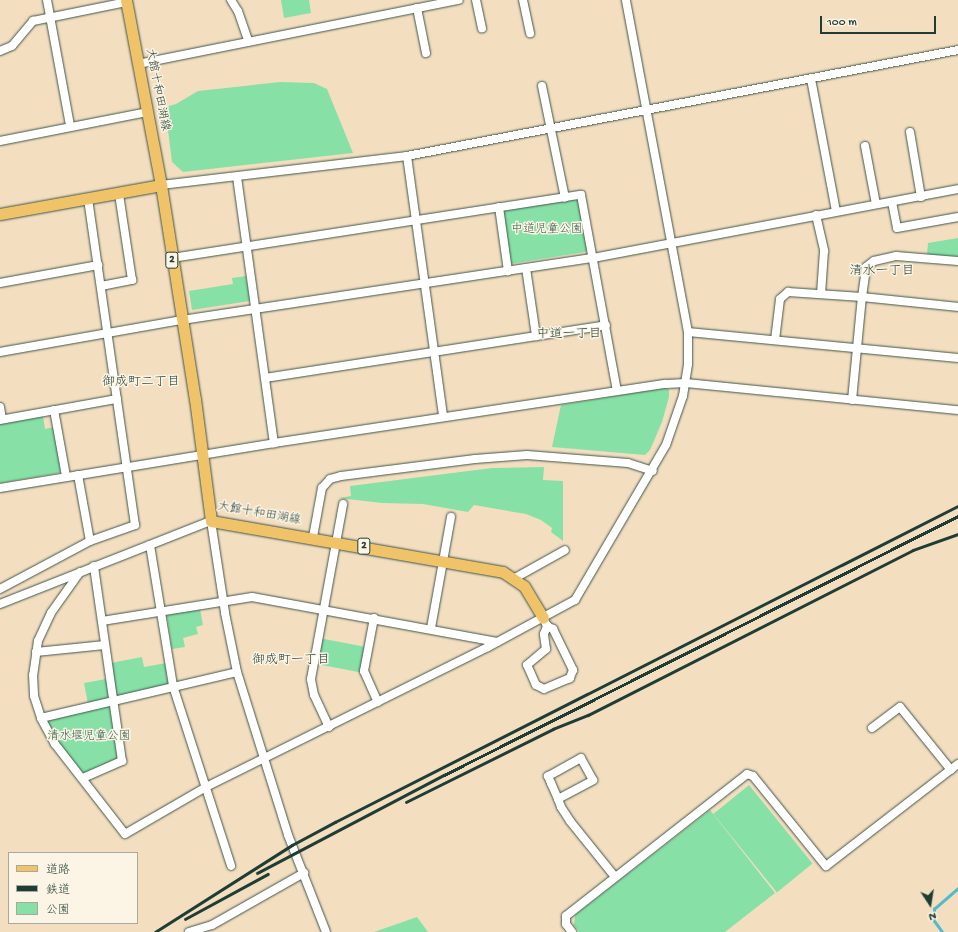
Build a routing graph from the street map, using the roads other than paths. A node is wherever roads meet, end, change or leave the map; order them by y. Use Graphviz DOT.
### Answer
graph roads {
  1 [pos="47,0"];
  2 [pos="231,0"];
  3 [pos="459,0"];
  4 [pos="476,0"];
  5 [pos="523,0"];
  6 [pos="626,0"];
  7 [pos="126,1"];
  8 [pos="434,2"];
  9 [pos="417,8"];
  10 [pos="50,17"];
  11 [pos="482,28"];
  12 [pos="530,33"];
  13 [pos="248,40"];
  14 [pos="958,50"];
  15 [pos="0,51"];
  16 [pos="426,53"];
  17 [pos="138,64"];
  18 [pos="811,79"];
  19 [pos="542,86"];
  20 [pos="647,110"];
  21 [pos="148,112"];
  22 [pos="70,125"];
  23 [pos="551,129"];
  24 [pos="910,132"];
  25 [pos="0,141"];
  26 [pos="865,146"];
  27 [pos="406,156"];
  28 [pos="237,177"];
  29 [pos="161,186"];
  30 [pos="958,189"];
  31 [pos="119,194"];
  32 [pos="921,197"];
  33 [pos="565,198"];
  34 [pos="88,199"];
  35 [pos="892,202"];
  36 [pos="876,204"];
  37 [pos="499,207"];
  38 [pos="836,211"];
  39 [pos="0,214"];
  40 [pos="816,215"];
  41 [pos="958,217"];
  42 [pos="414,221"];
  43 [pos="672,243"];
  44 [pos="246,246"];
  45 [pos="172,258"];
  46 [pos="593,258"];
  47 [pos="958,261"];
  48 [pos="98,265"];
  49 [pos="526,268"];
  50 [pos="508,271"];
  51 [pos="0,283"];
  52 [pos="423,283"];
  53 [pos="101,286"];
  54 [pos="821,294"];
  55 [pos="862,297"];
  56 [pos="958,307"];
  57 [pos="255,309"];
  58 [pos="182,320"];
  59 [pos="606,325"];
  60 [pos="688,332"];
  61 [pos="108,334"];
  62 [pos="536,336"];
  63 [pos="775,340"];
  64 [pos="856,349"];
  65 [pos="0,352"];
  66 [pos="433,353"];
  67 [pos="958,358"];
  68 [pos="265,378"];
  69 [pos="686,383"];
  70 [pos="617,391"];
  71 [pos="117,399"];
  72 [pos="852,400"];
  73 [pos="0,407"];
  74 [pos="54,410"];
  75 [pos="958,410"];
  76 [pos="443,417"];
  77 [pos="1,420"];
  78 [pos="274,443"];
  79 [pos="202,456"];
  80 [pos="127,467"];
  81 [pos="653,471"];
  82 [pos="78,475"];
  83 [pos="66,476"];
  84 [pos="0,488"];
  85 [pos="343,504"];
  86 [pos="451,517"];
  87 [pos="211,521"];
  88 [pos="313,537"];
  89 [pos="90,541"];
  90 [pos="336,541"];
  91 [pos="150,545"];
  92 [pos="565,550"];
  93 [pos="443,560"];
  94 [pos="94,566"];
  95 [pos="80,572"];
  96 [pos="516,578"];
  97 [pos="0,589"];
  98 [pos="223,600"];
  99 [pos="0,604"];
  100 [pos="161,610"];
  101 [pos="323,610"];
  102 [pos="374,618"];
  103 [pos="102,621"];
  104 [pos="545,622"];
  105 [pos="431,628"];
  106 [pos="496,642"];
  107 [pos="105,645"];
  108 [pos="36,652"];
  109 [pos="237,672"];
  110 [pos="173,686"];
  111 [pos="112,702"];
  112 [pos="378,702"];
  113 [pos="41,718"];
  114 [pos="330,727"];
  115 [pos="872,728"];
  116 [pos="264,760"];
  117 [pos="958,764"];
  118 [pos="951,770"];
  119 [pos="83,778"];
  120 [pos="206,788"];
  121 [pos="558,799"];
  122 [pos="231,866"];
  123 [pos="304,873"];
  124 [pos="615,877"];
  125 [pos="189,932"];
  126 [pos="326,932"];
  127 [pos="572,932"];
  1 -- 10 [label="street"];
  2 -- 13 [label="street"];
  3 -- 8 [label="street"];
  4 -- 11 [label="street"];
  5 -- 12 [label="street"];
  6 -- 20 [label="street"];
  7 -- 10 [label="street"];
  7 -- 17 [label="main road, 大館十和田湖線 / 2"];
  8 -- 9 [label="street"];
  9 -- 13 [label="street"];
  9 -- 16 [label="street"];
  10 -- 15 [label="street"];
  10 -- 22 [label="street"];
  13 -- 17 [label="street"];
  14 -- 18 [label="street"];
  17 -- 21 [label="main road, 大館十和田湖線 / 2"];
  18 -- 20 [label="street"];
  18 -- 38 [label="street"];
  19 -- 23 [label="street"];
  20 -- 23 [label="street"];
  20 -- 43 [label="street"];
  21 -- 22 [label="street"];
  21 -- 29 [label="main road, 大館十和田湖線 / 2"];
  22 -- 25 [label="street"];
  23 -- 27 [label="street"];
  23 -- 33 [label="street"];
  24 -- 32 [label="street"];
  26 -- 36 [label="street"];
  27 -- 28 [label="street"];
  27 -- 42 [label="street"];
  28 -- 29 [label="street"];
  28 -- 44 [label="street"];
  29 -- 31 [label="main road"];
  29 -- 45 [label="main road, 大館十和田湖線 / 2"];
  30 -- 32 [label="street"];
  31 -- 34 [label="main road"];
  31 -- 53 [label="street"];
  32 -- 35 [label="street"];
  33 -- 37 [label="street"];
  33 -- 46 [label="street"];
  34 -- 39 [label="main road"];
  34 -- 48 [label="street"];
  35 -- 36 [label="street"];
  35 -- 41 [label="street"];
  36 -- 38 [label="street"];
  37 -- 42 [label="street"];
  37 -- 50 [label="street"];
  38 -- 40 [label="street"];
  40 -- 43 [label="street"];
  40 -- 54 [label="street"];
  42 -- 44 [label="street"];
  42 -- 52 [label="street"];
  43 -- 46 [label="street"];
  43 -- 60 [label="street"];
  44 -- 45 [label="street"];
  44 -- 57 [label="street"];
  45 -- 58 [label="main road, 大館十和田湖線 / 2"];
  46 -- 49 [label="street"];
  46 -- 59 [label="street"];
  47 -- 55 [label="street"];
  48 -- 51 [label="street"];
  48 -- 53 [label="street"];
  49 -- 50 [label="street"];
  49 -- 62 [label="street"];
  50 -- 52 [label="street"];
  52 -- 57 [label="street"];
  52 -- 66 [label="street"];
  53 -- 61 [label="street"];
  54 -- 55 [label="street"];
  54 -- 63 [label="street"];
  55 -- 56 [label="street"];
  55 -- 64 [label="street"];
  57 -- 58 [label="street"];
  57 -- 68 [label="street"];
  58 -- 61 [label="street"];
  58 -- 79 [label="main road, 大館十和田湖線 / 2"];
  59 -- 62 [label="street"];
  59 -- 70 [label="street"];
  60 -- 63 [label="street"];
  60 -- 69 [label="street"];
  61 -- 65 [label="street"];
  61 -- 71 [label="street"];
  62 -- 66 [label="street"];
  63 -- 64 [label="street"];
  64 -- 67 [label="street"];
  64 -- 72 [label="street"];
  66 -- 68 [label="street"];
  66 -- 76 [label="street"];
  68 -- 78 [label="street"];
  69 -- 70 [label="street"];
  69 -- 72 [label="street"];
  69 -- 81 [label="street"];
  70 -- 76 [label="street"];
  71 -- 74 [label="street"];
  71 -- 80 [label="street"];
  72 -- 75 [label="street"];
  73 -- 77 [label="street"];
  74 -- 77 [label="street"];
  74 -- 83 [label="street"];
  76 -- 78 [label="street"];
  78 -- 79 [label="street"];
  79 -- 80 [label="street"];
  79 -- 87 [label="main road, 大館十和田湖線 / 2"];
  80 -- 82 [label="street"];
  80 -- 89 [label="street"];
  81 -- 88 [label="street"];
  81 -- 104 [label="street"];
  82 -- 83 [label="street"];
  82 -- 89 [label="street"];
  83 -- 84 [label="street"];
  85 -- 90 [label="street"];
  86 -- 93 [label="street"];
  87 -- 88 [label="main road, 大館十和田湖線 / 2"];
  87 -- 91 [label="street"];
  87 -- 98 [label="street"];
  88 -- 90 [label="main road, 大館十和田湖線 / 2"];
  89 -- 97 [label="street"];
  90 -- 93 [label="main road, 大館十和田湖線 / 2"];
  90 -- 101 [label="street"];
  91 -- 94 [label="street"];
  91 -- 100 [label="street"];
  92 -- 96 [label="street"];
  93 -- 96 [label="main road, 大館十和田湖線 / 2"];
  93 -- 105 [label="street"];
  94 -- 95 [label="street"];
  94 -- 103 [label="street"];
  95 -- 99 [label="street"];
  95 -- 108 [label="street"];
  96 -- 104 [label="main road, 大館十和田湖線 / 2"];
  98 -- 100 [label="street"];
  98 -- 101 [label="street"];
  98 -- 109 [label="street"];
  100 -- 103 [label="street"];
  100 -- 110 [label="street"];
  101 -- 102 [label="street"];
  101 -- 114 [label="street"];
  102 -- 105 [label="street"];
  102 -- 112 [label="street"];
  103 -- 107 [label="street"];
  104 -- 104 [label="street"];
  104 -- 106 [label="street"];
  105 -- 106 [label="street"];
  106 -- 112 [label="street"];
  107 -- 108 [label="street"];
  107 -- 111 [label="street"];
  108 -- 113 [label="street"];
  109 -- 110 [label="street"];
  109 -- 116 [label="street"];
  110 -- 111 [label="street"];
  110 -- 120 [label="street"];
  111 -- 113 [label="street"];
  111 -- 119 [label="street"];
  112 -- 114 [label="street"];
  113 -- 119 [label="street"];
  114 -- 116 [label="street"];
  115 -- 118 [label="street"];
  116 -- 120 [label="street"];
  116 -- 123 [label="street"];
  117 -- 118 [label="street"];
  118 -- 124 [label="street"];
  119 -- 120 [label="street"];
  120 -- 122 [label="street"];
  121 -- 121 [label="street"];
  121 -- 124 [label="street"];
  123 -- 125 [label="street"];
  123 -- 126 [label="street"];
  124 -- 127 [label="street"];
}
